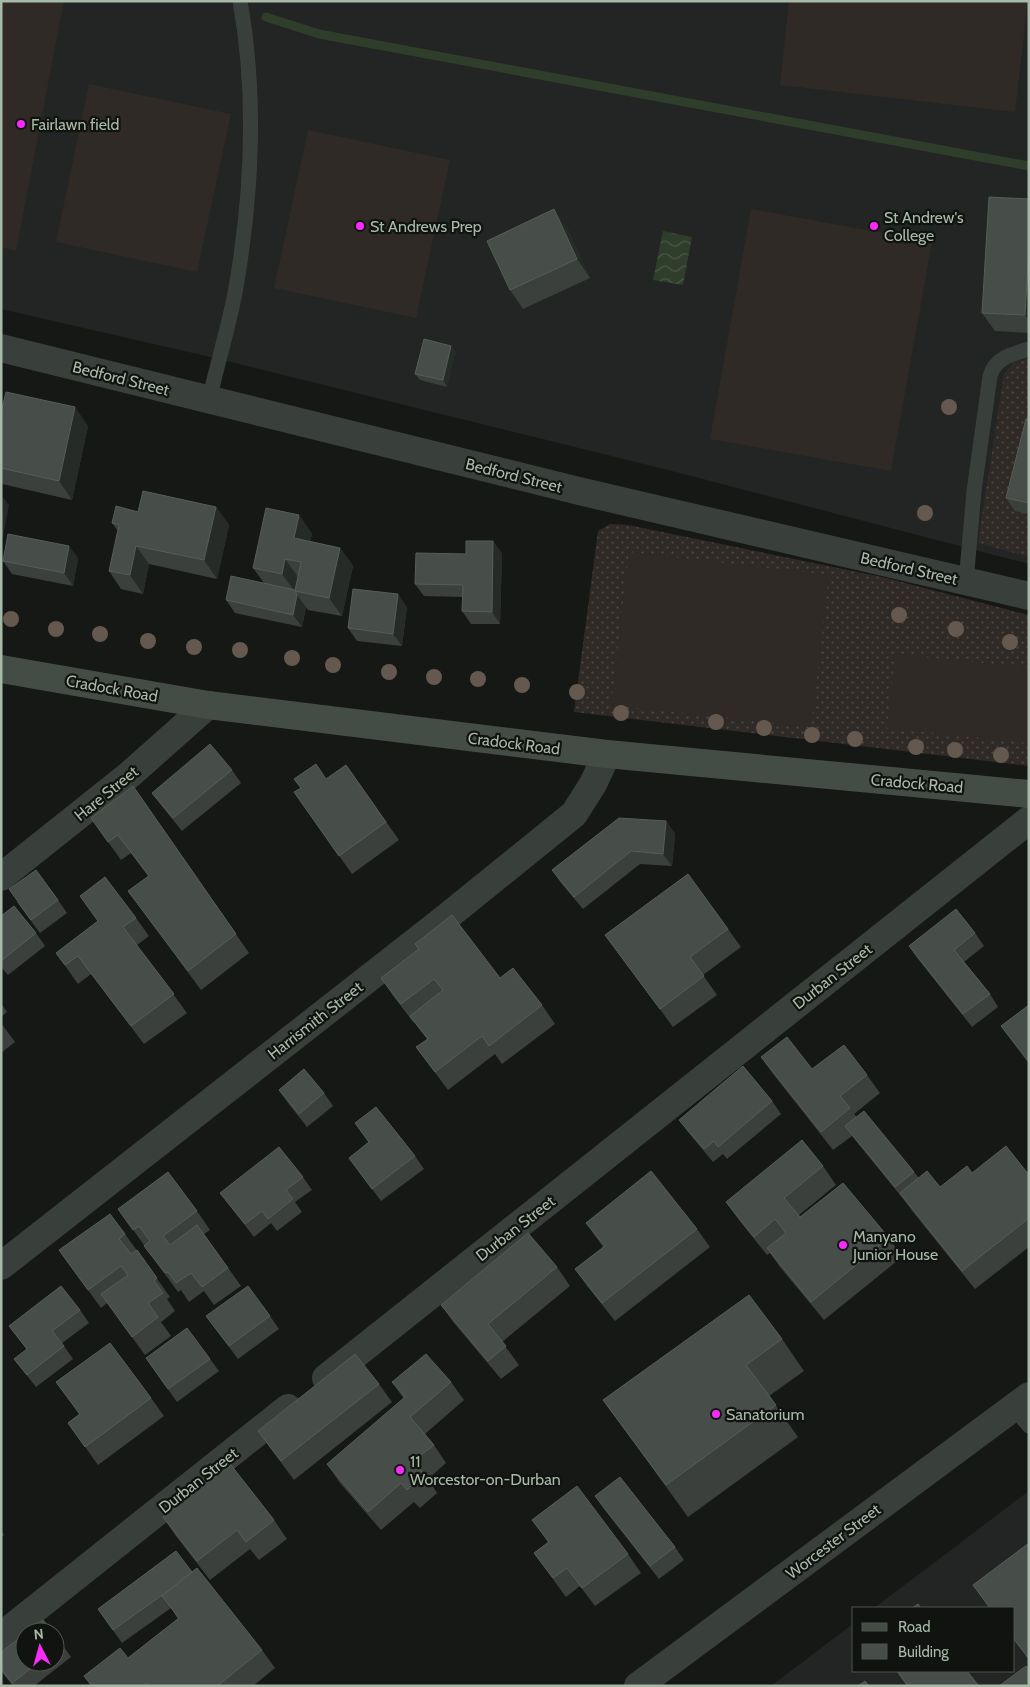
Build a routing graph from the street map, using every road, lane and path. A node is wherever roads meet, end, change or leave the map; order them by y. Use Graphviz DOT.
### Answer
graph roads {
  1 [pos="240,1"];
  2 [pos="1,348"];
  3 [pos="1029,349"];
  4 [pos="209,401"];
  5 [pos="966,582"];
  6 [pos="1029,596"];
  7 [pos="1,669"];
  8 [pos="208,705"];
  9 [pos="607,754"];
  10 [pos="1029,794"];
  11 [pos="1029,820"];
  12 [pos="1,877"];
  13 [pos="1,1266"];
  14 [pos="1024,1410"];
  15 [pos="1,1636"];
  16 [pos="638,1686"];
  1 -- 4 [label="lane"];
  2 -- 4 [label="street, Bedford Street"];
  3 -- 5 [label="lane"];
  4 -- 5 [label="street, Bedford Street"];
  5 -- 6 [label="street, Bedford Street"];
  7 -- 8 [label="main road, Cradock Road"];
  8 -- 9 [label="main road, Cradock Road"];
  8 -- 12 [label="street, Hare Street"];
  9 -- 10 [label="main road, Cradock Road"];
  9 -- 13 [label="street, Harrismith Street"];
  11 -- 15 [label="street, Durban Street"];
  14 -- 16 [label="street, Worcester Street"];
}
